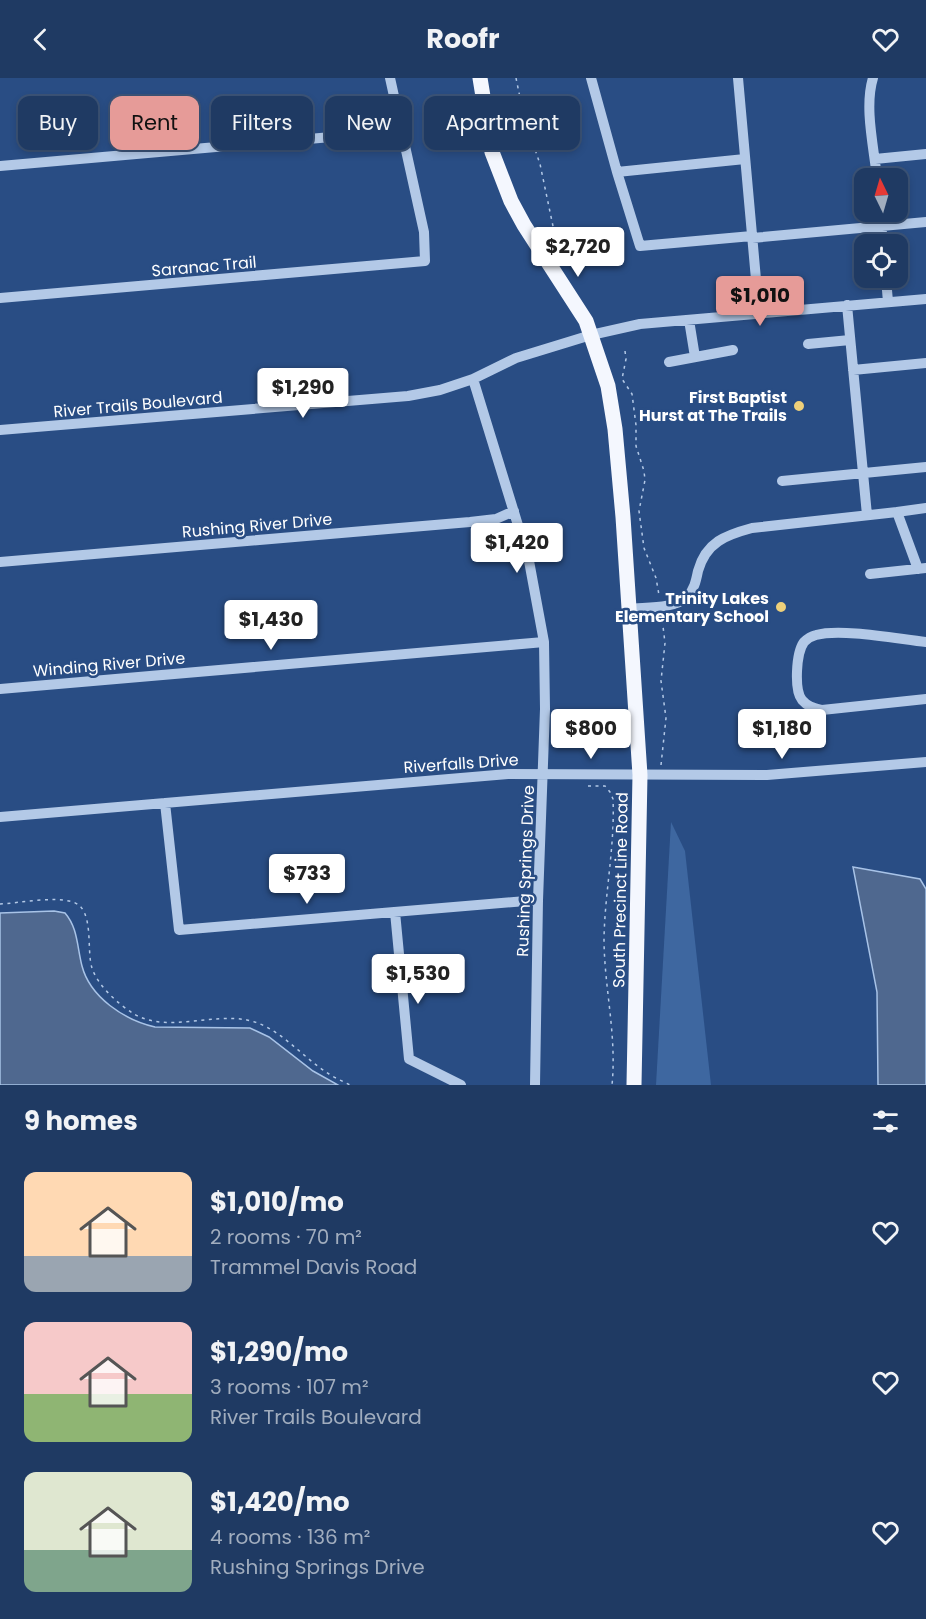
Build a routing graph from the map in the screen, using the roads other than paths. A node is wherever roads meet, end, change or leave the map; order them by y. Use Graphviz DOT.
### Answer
graph roads {
  1 [pos="390,78"];
  2 [pos="480,78"];
  3 [pos="591,78"];
  4 [pos="738,78"];
  5 [pos="873,78"];
  6 [pos="393,96"];
  7 [pos="325,138"];
  8 [pos="405,150"];
  9 [pos="926,154"];
  10 [pos="745,159"];
  11 [pos="875,159"];
  12 [pos="0,166"];
  13 [pos="876,168"];
  14 [pos="617,171"];
  15 [pos="881,222"];
  16 [pos="926,222"];
  17 [pos="881,226"];
  18 [pos="882,234"];
  19 [pos="752,237"];
  20 [pos="887,288"];
  21 [pos="0,298"];
  22 [pos="926,299"];
  23 [pos="888,302"];
  24 [pos="847,305"];
  25 [pos="759,313"];
  26 [pos="689,320"];
  27 [pos="591,335"];
  28 [pos="850,340"];
  29 [pos="808,344"];
  30 [pos="733,350"];
  31 [pos="695,357"];
  32 [pos="669,362"];
  33 [pos="926,363"];
  34 [pos="853,370"];
  35 [pos="473,379"];
  36 [pos="0,430"];
  37 [pos="926,467"];
  38 [pos="863,473"];
  39 [pos="782,480"];
  40 [pos="926,508"];
  41 [pos="514,511"];
  42 [pos="897,512"];
  43 [pos="867,515"];
  44 [pos="0,562"];
  45 [pos="922,569"];
  46 [pos="870,574"];
  47 [pos="629,609"];
  48 [pos="544,642"];
  49 [pos="926,642"];
  50 [pos="0,688"];
  51 [pos="926,699"];
  52 [pos="926,762"];
  53 [pos="543,774"];
  54 [pos="640,775"];
  55 [pos="165,803"];
  56 [pos="0,817"];
  57 [pos="538,900"];
  58 [pos="395,912"];
  59 [pos="461,1085"];
  60 [pos="535,1085"];
  61 [pos="634,1085"];
  1 -- 6 [label="street"];
  2 -- 27 [label="main road, South Precinct Line Road"];
  3 -- 14 [label="street"];
  4 -- 10 [label="street"];
  5 -- 11 [label="street"];
  7 -- 12 [label="street"];
  8 -- 21 [label="street, Saranac Trail"];
  9 -- 11 [label="street"];
  10 -- 14 [label="street"];
  10 -- 19 [label="street"];
  11 -- 13 [label="street"];
  14 -- 19 [label="street"];
  15 -- 17 [label="street"];
  16 -- 17 [label="street"];
  17 -- 18 [label="street"];
  17 -- 19 [label="street"];
  19 -- 25 [label="street"];
  20 -- 23 [label="street"];
  22 -- 23 [label="street, River Trails Boulevard"];
  23 -- 24 [label="street, River Trails Boulevard"];
  24 -- 25 [label="street, River Trails Boulevard"];
  24 -- 28 [label="street"];
  25 -- 26 [label="street, River Trails Boulevard"];
  26 -- 27 [label="street, River Trails Boulevard"];
  26 -- 31 [label="street"];
  27 -- 35 [label="street, River Trails Boulevard"];
  27 -- 47 [label="main road, South Precinct Line Road"];
  28 -- 29 [label="street"];
  28 -- 34 [label="street"];
  30 -- 31 [label="street"];
  31 -- 32 [label="street"];
  33 -- 34 [label="street"];
  34 -- 38 [label="street"];
  35 -- 36 [label="street, River Trails Boulevard"];
  35 -- 41 [label="street, Rushing Springs Drive"];
  37 -- 38 [label="street"];
  38 -- 39 [label="street"];
  38 -- 43 [label="street"];
  40 -- 42 [label="street"];
  41 -- 44 [label="street, Rushing River Drive"];
  41 -- 48 [label="street, Rushing Springs Drive"];
  42 -- 43 [label="street"];
  42 -- 45 [label="street"];
  43 -- 47 [label="street"];
  45 -- 46 [label="street"];
  47 -- 54 [label="main road, South Precinct Line Road"];
  48 -- 50 [label="street, Winding River Drive"];
  48 -- 53 [label="street, Rushing Springs Drive"];
  49 -- 51 [label="street"];
  52 -- 54 [label="street, Riverfalls Drive"];
  53 -- 54 [label="street, Riverfalls Drive"];
  53 -- 55 [label="street, Riverfalls Drive"];
  53 -- 57 [label="street, Rushing Springs Drive"];
  54 -- 61 [label="main road, South Precinct Line Road"];
  55 -- 56 [label="street, Riverfalls Drive"];
  55 -- 58 [label="street"];
  57 -- 58 [label="street"];
  57 -- 60 [label="street, Rushing Springs Drive"];
  58 -- 59 [label="street"];
}
